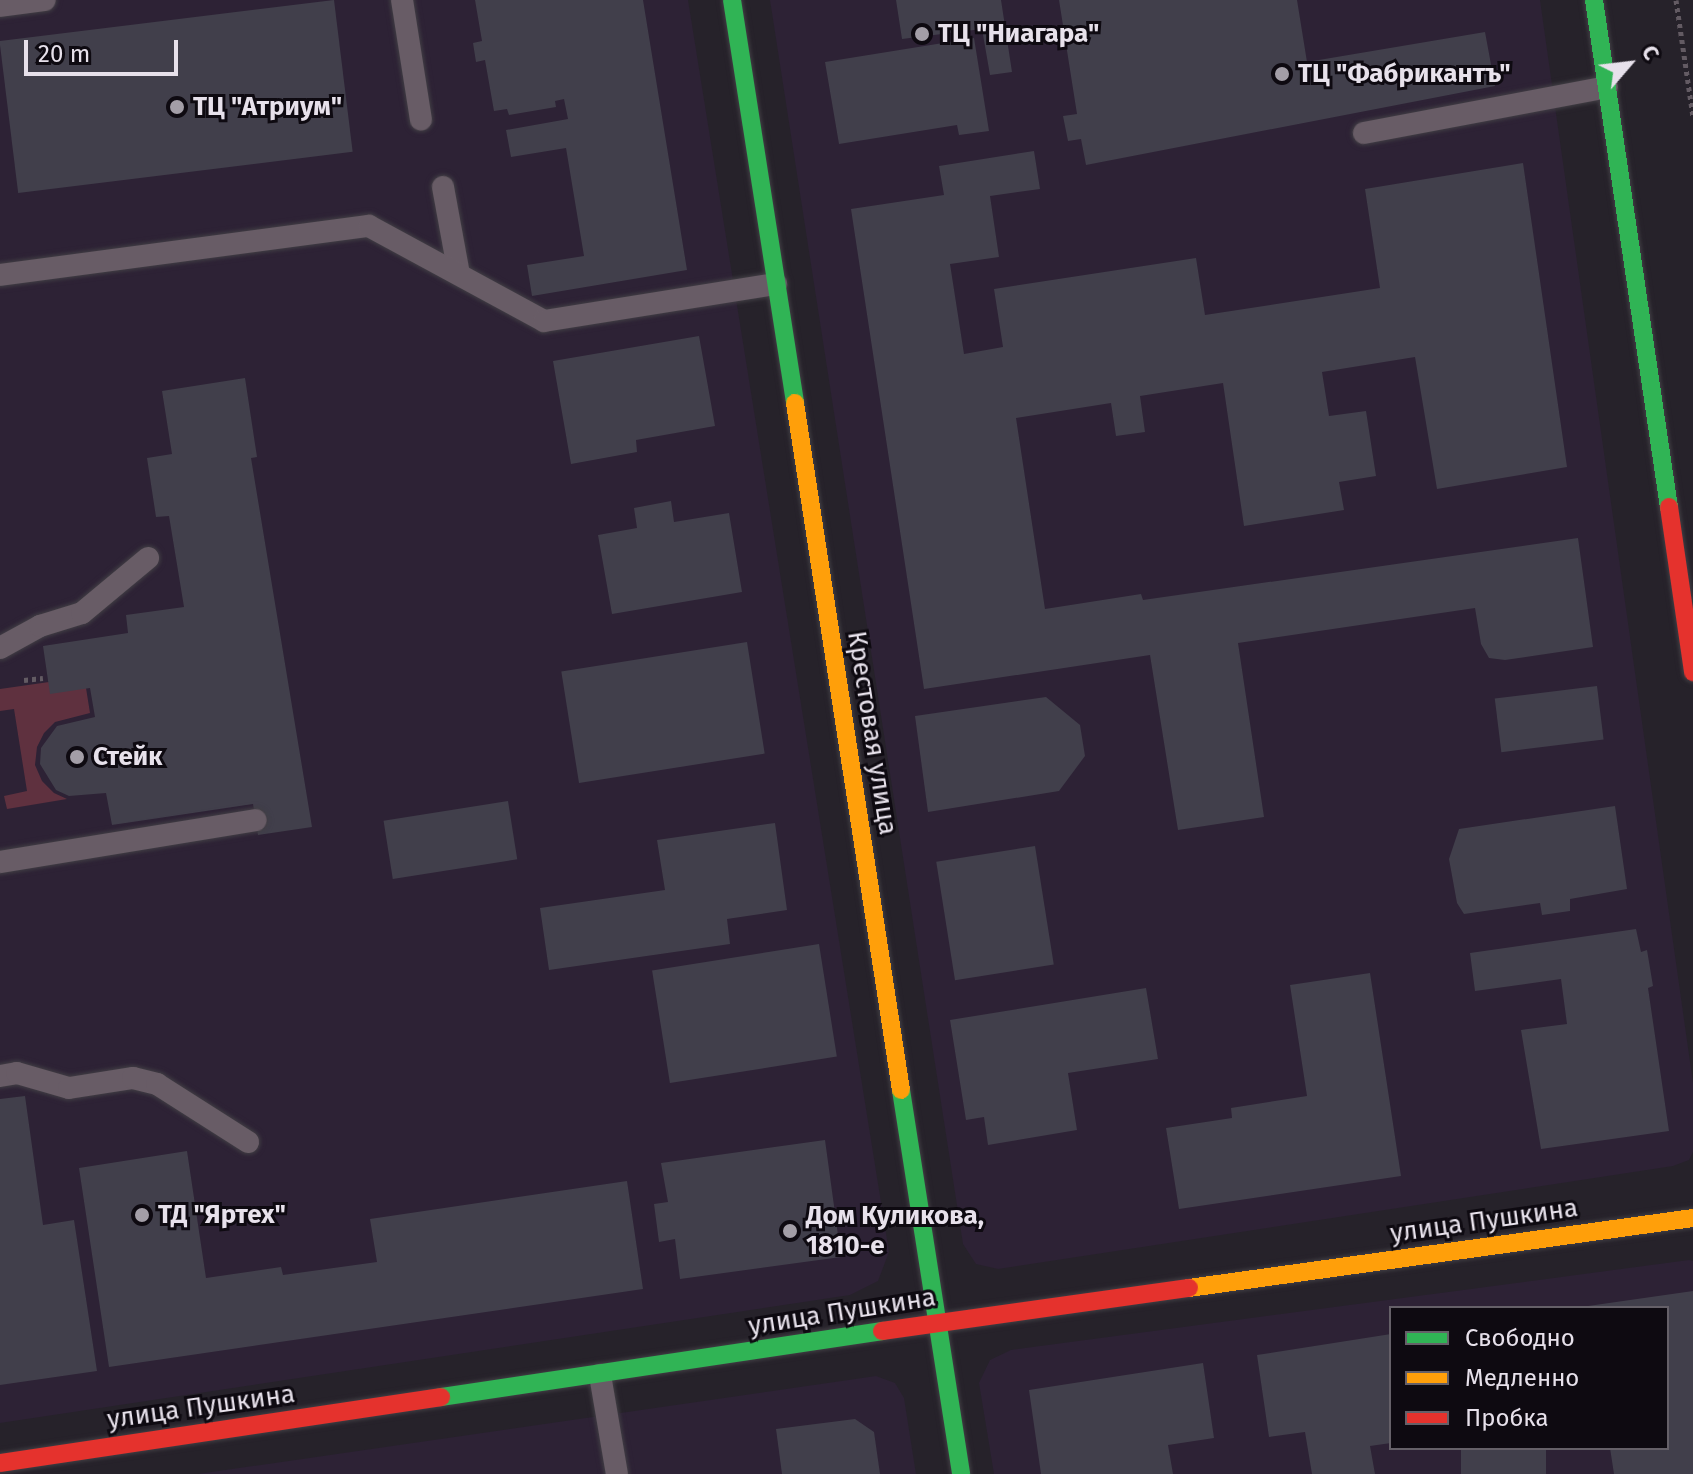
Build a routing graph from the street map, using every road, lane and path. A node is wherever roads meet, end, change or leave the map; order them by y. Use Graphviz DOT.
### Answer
graph roads {
  1 [pos="45,0"];
  2 [pos="402,0"];
  3 [pos="732,0"];
  4 [pos="1594,0"];
  5 [pos="1676,0"];
  6 [pos="0,6"];
  7 [pos="1607,87"];
  8 [pos="1693,88"];
  9 [pos="1690,97"];
  10 [pos="1693,117"];
  11 [pos="421,120"];
  12 [pos="1364,133"];
  13 [pos="443,187"];
  14 [pos="459,274"];
  15 [pos="0,275"];
  16 [pos="776,284"];
  17 [pos="148,558"];
  18 [pos="0,648"];
  19 [pos="1693,672"];
  20 [pos="256,820"];
  21 [pos="0,862"];
  22 [pos="0,1076"];
  23 [pos="248,1142"];
  24 [pos="1693,1218"];
  25 [pos="938,1323"];
  26 [pos="600,1375"];
  27 [pos="0,1463"];
  28 [pos="617,1474"];
  29 [pos="961,1474"];
  1 -- 6 [label="lane"];
  2 -- 11 [label="lane"];
  3 -- 16 [label="street, Крестовая улица"];
  4 -- 7 [label="street"];
  5 -- 9 [label="path"];
  7 -- 12 [label="lane"];
  7 -- 19 [label="street"];
  8 -- 9 [label="path"];
  9 -- 10 [label="path"];
  13 -- 14 [label="lane"];
  14 -- 15 [label="lane"];
  14 -- 16 [label="lane"];
  16 -- 25 [label="street, Крестовая улица"];
  17 -- 18 [label="lane"];
  20 -- 21 [label="lane"];
  22 -- 23 [label="lane"];
  24 -- 25 [label="street, улица Пушкина"];
  25 -- 26 [label="street, улица Пушкина"];
  25 -- 29 [label="street, Крестовая улица"];
  26 -- 27 [label="street, улица Пушкина"];
  26 -- 28 [label="lane"];
}
